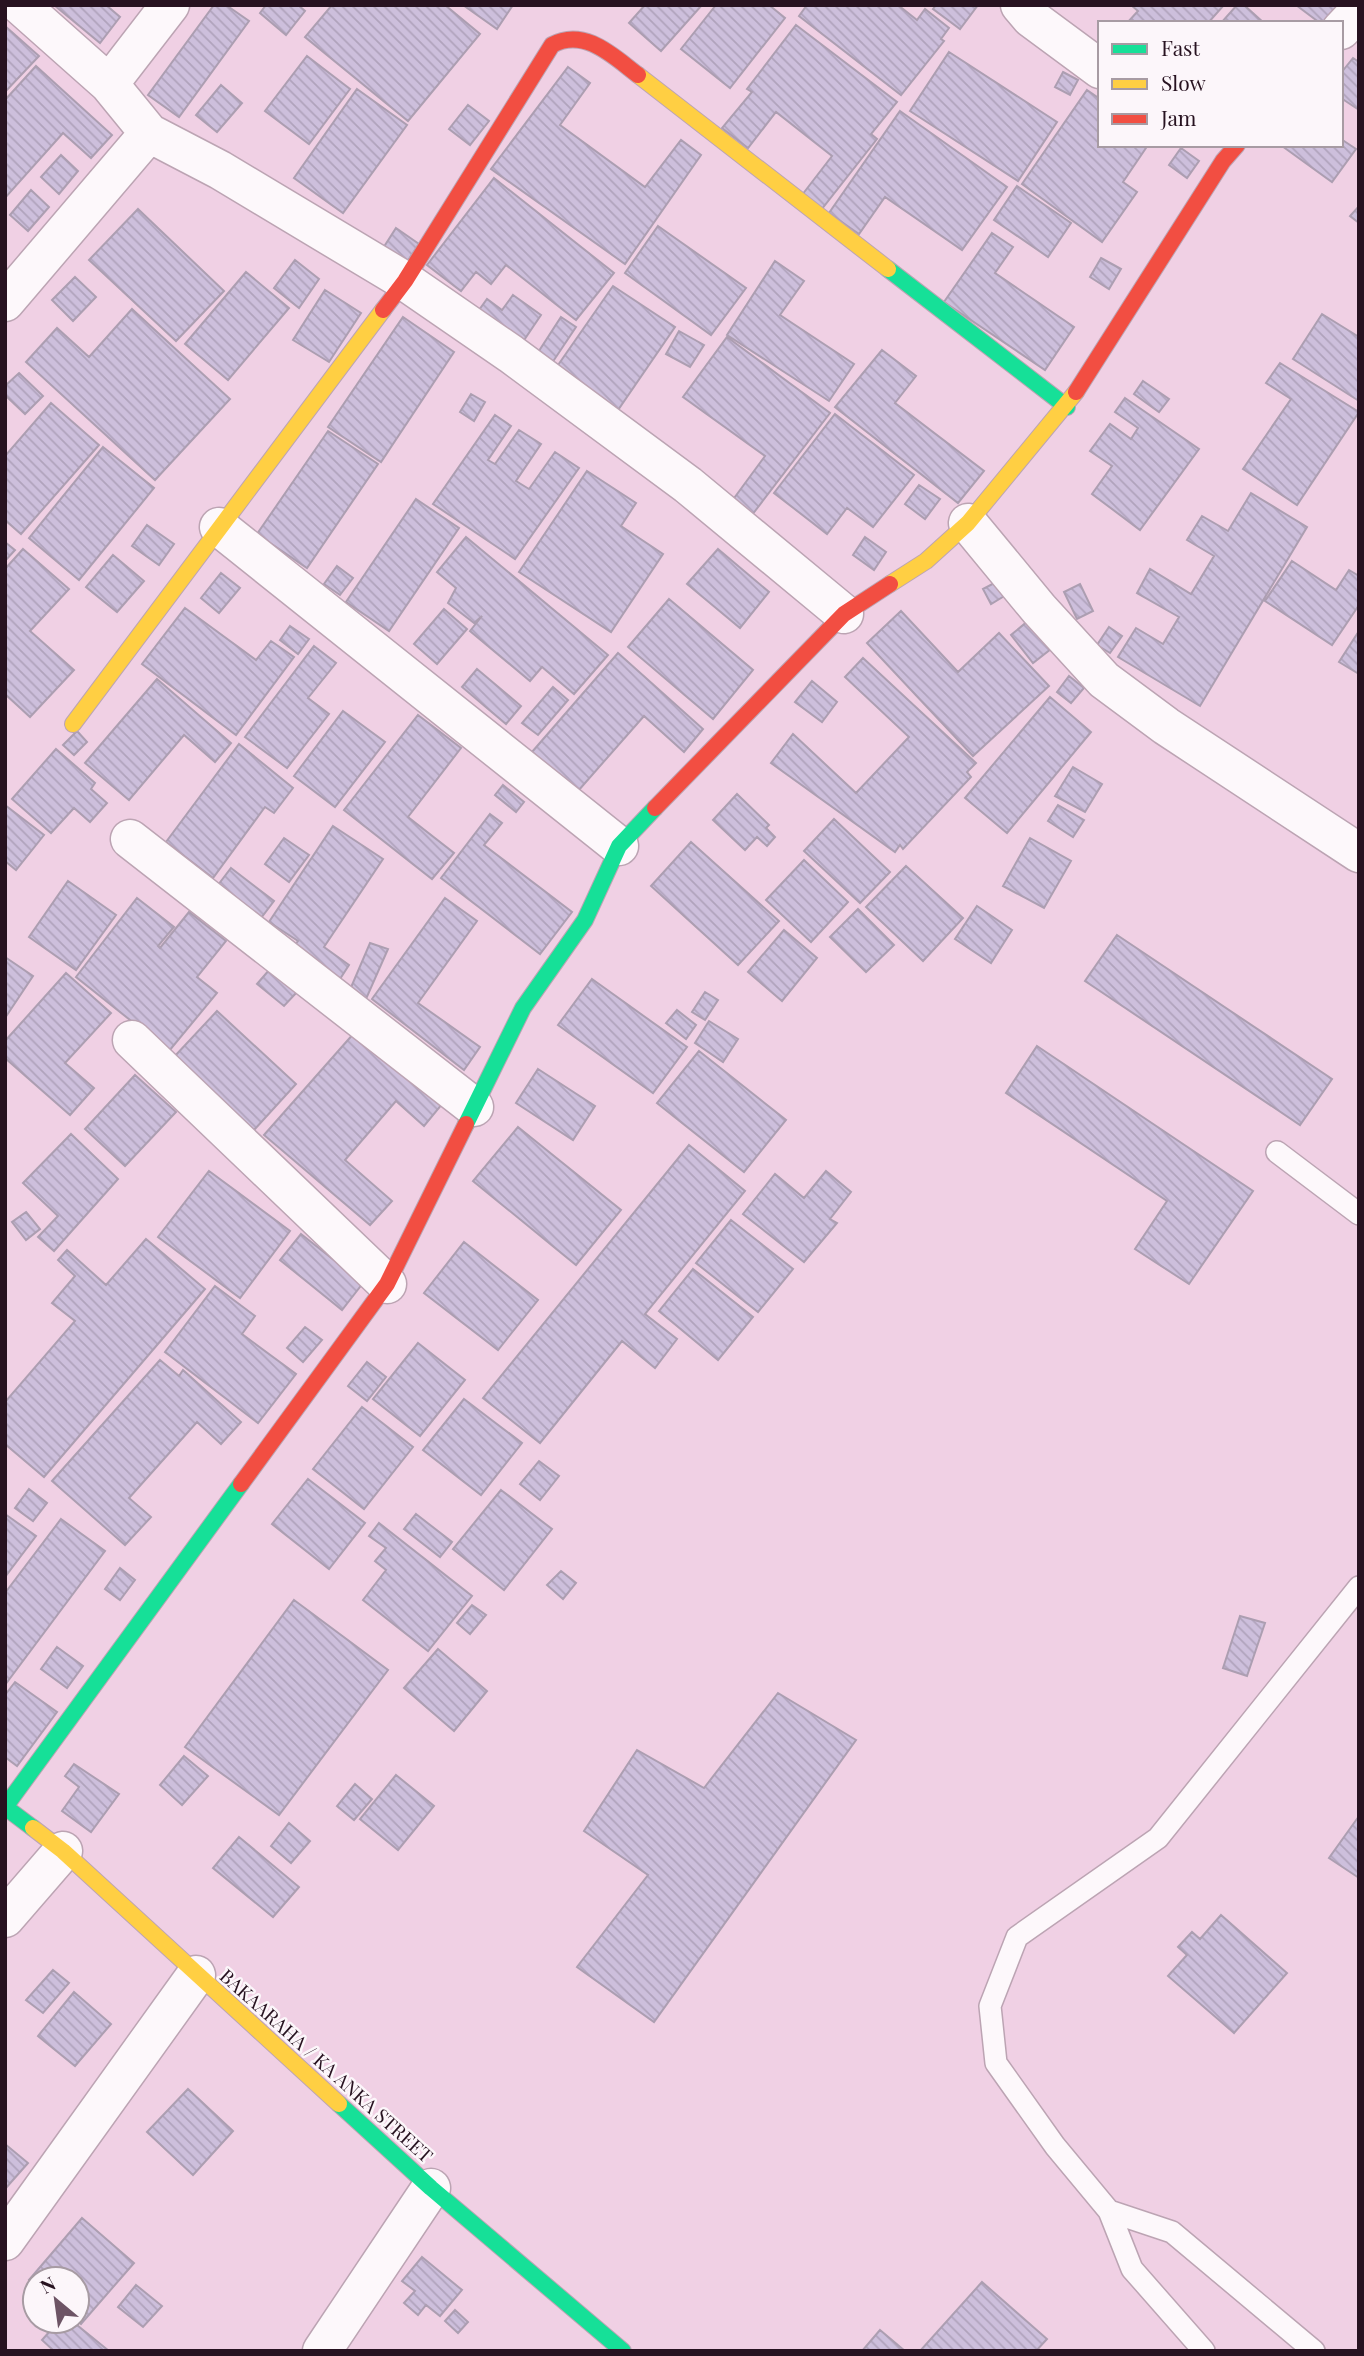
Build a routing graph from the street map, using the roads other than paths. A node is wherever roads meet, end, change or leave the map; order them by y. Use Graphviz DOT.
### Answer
graph roads {
  1 [pos="20,5"];
  2 [pos="170,5"];
  3 [pos="1020,5"];
  4 [pos="1359,11"];
  5 [pos="1343,28"];
  6 [pos="1098,68"];
  7 [pos="109,84"];
  8 [pos="149,134"];
  9 [pos="1220,150"];
  10 [pos="405,281"];
  11 [pos="5,302"];
  12 [pos="1067,407"];
  13 [pos="968,523"];
  14 [pos="219,527"];
  15 [pos="844,614"];
  16 [pos="73,724"];
  17 [pos="130,839"];
  18 [pos="618,846"];
  19 [pos="1359,853"];
  20 [pos="132,1040"];
  21 [pos="474,1107"];
  22 [pos="1277,1152"];
  23 [pos="1359,1214"];
  24 [pos="387,1284"];
  25 [pos="1359,1587"];
  26 [pos="5,1807"];
  27 [pos="63,1851"];
  28 [pos="5,1918"];
  29 [pos="196,1975"];
  30 [pos="431,2188"];
  31 [pos="1109,2211"];
  32 [pos="5,2241"];
  33 [pos="323,2351"];
  34 [pos="624,2351"];
  35 [pos="1204,2351"];
  36 [pos="1314,2351"];
  1 -- 7 [label="street"];
  2 -- 7 [label="street"];
  3 -- 6 [label="street"];
  4 -- 5 [label="street"];
  7 -- 8 [label="street"];
  8 -- 10 [label="street"];
  8 -- 11 [label="street"];
  9 -- 12 [label="street"];
  10 -- 12 [label="street"];
  10 -- 14 [label="street"];
  10 -- 15 [label="street"];
  12 -- 13 [label="street"];
  13 -- 15 [label="street"];
  13 -- 19 [label="street"];
  14 -- 16 [label="street"];
  14 -- 18 [label="street"];
  15 -- 18 [label="street"];
  17 -- 21 [label="street"];
  18 -- 21 [label="street"];
  20 -- 24 [label="street"];
  21 -- 24 [label="street"];
  22 -- 23 [label="lane"];
  24 -- 26 [label="street"];
  25 -- 31 [label="lane"];
  26 -- 27 [label="street, BAKAARAHA / KA ANKA STREET"];
  27 -- 28 [label="street"];
  27 -- 29 [label="street, BAKAARAHA / KA ANKA STREET"];
  29 -- 30 [label="street, BAKAARAHA / KA ANKA STREET"];
  29 -- 32 [label="street"];
  30 -- 33 [label="street"];
  30 -- 34 [label="street, BAKAARAHA / KA ANKA STREET"];
  31 -- 35 [label="lane"];
  31 -- 36 [label="lane"];
}
